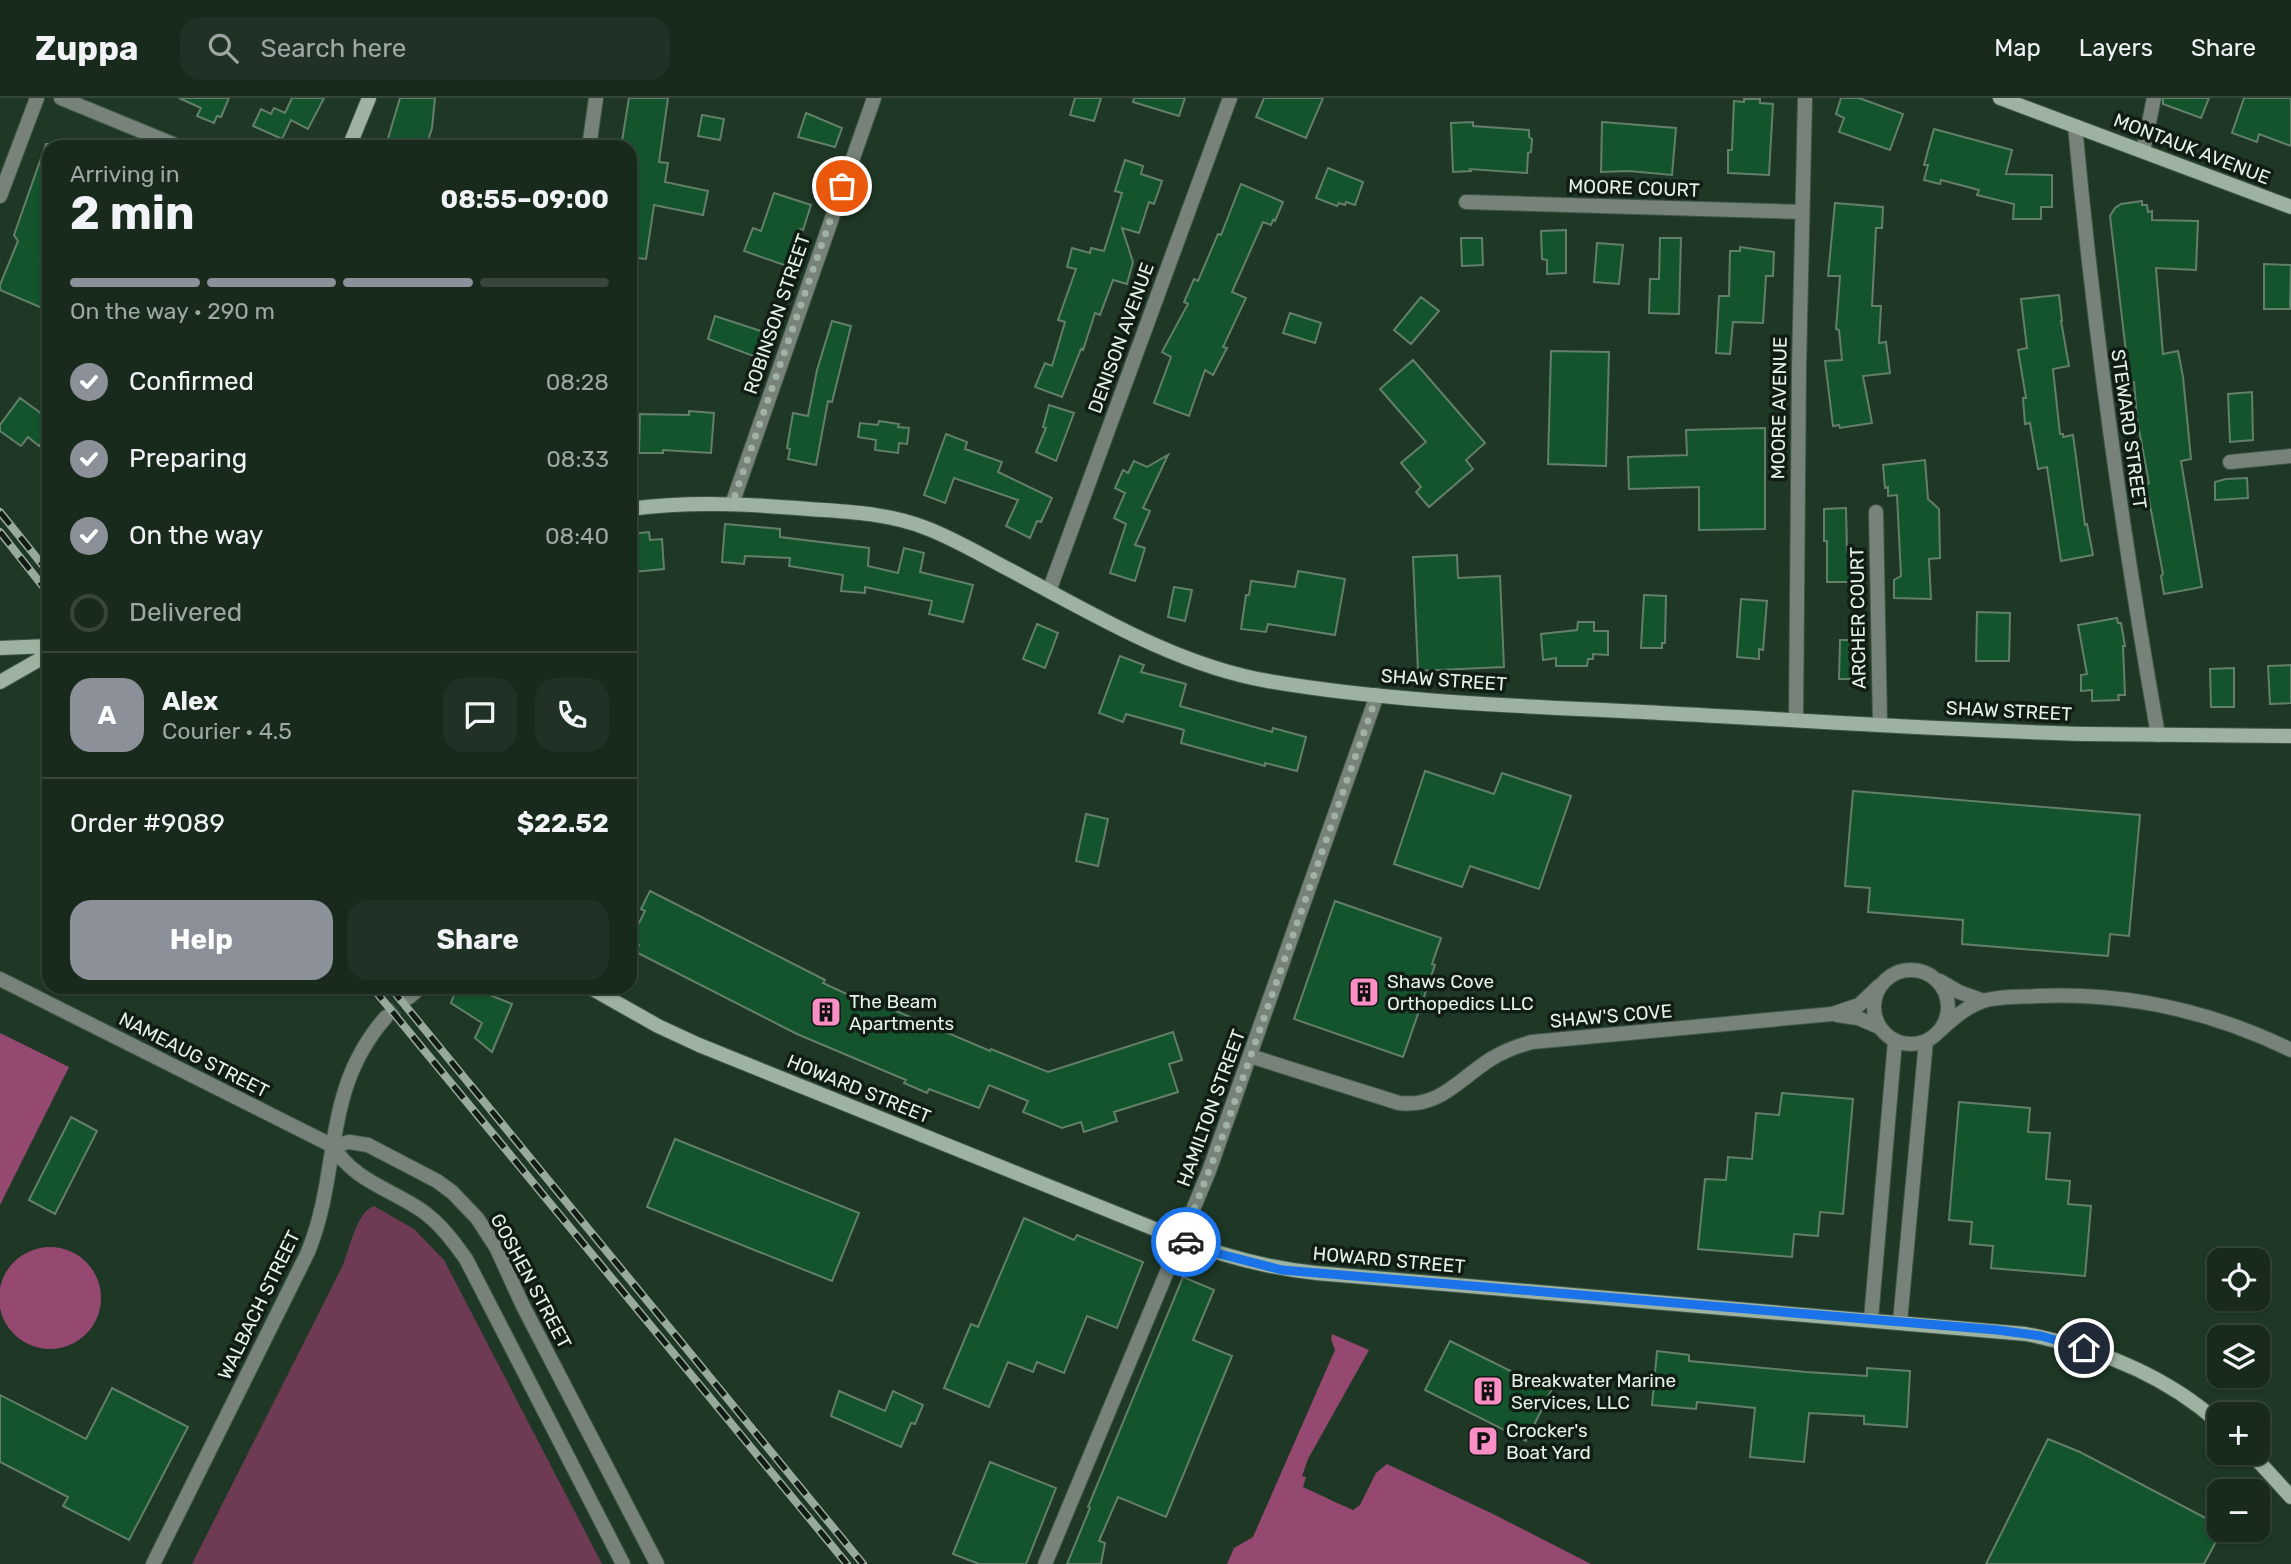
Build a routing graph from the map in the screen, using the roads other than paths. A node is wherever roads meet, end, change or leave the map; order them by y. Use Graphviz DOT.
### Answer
graph roads {
  1 [pos="37,98"];
  2 [pos="61,98"];
  3 [pos="369,98"];
  4 [pos="596,98"];
  5 [pos="874,98"];
  6 [pos="1230,98"];
  7 [pos="1805,98"];
  8 [pos="2000,98"];
  9 [pos="2154,98"];
  10 [pos="2075,126"];
  11 [pos="163,140"];
  12 [pos="352,140"];
  13 [pos="590,140"];
  14 [pos="2143,151"];
  15 [pos="0,196"];
  16 [pos="1466,202"];
  17 [pos="2291,207"];
  18 [pos="1802,212"];
  19 [pos="2291,456"];
  20 [pos="2231,462"];
  21 [pos="732,504"];
  22 [pos="637,508"];
  23 [pos="1876,512"];
  24 [pos="1049,591"];
  25 [pos="42,646"];
  26 [pos="0,648"];
  27 [pos="42,658"];
  28 [pos="0,682"];
  29 [pos="1377,695"];
  30 [pos="1796,719"];
  31 [pos="1880,723"];
  32 [pos="2158,734"];
  33 [pos="2291,736"];
  34 [pos="1936,978"];
  35 [pos="0,979"];
  36 [pos="1879,986"];
  37 [pos="413,994"];
  38 [pos="601,994"];
  39 [pos="409,997"];
  40 [pos="1983,1001"];
  41 [pos="1832,1014"];
  42 [pos="386,1017"];
  43 [pos="1879,1027"];
  44 [pos="1931,1038"];
  45 [pos="1895,1041"];
  46 [pos="2291,1050"];
  47 [pos="1250,1056"];
  48 [pos="333,1146"];
  49 [pos="1182,1240"];
  50 [pos="1871,1319"];
  51 [pos="1900,1322"];
  52 [pos="2207,1414"];
  53 [pos="2262,1465"];
  54 [pos="2291,1497"];
  55 [pos="153,1564"];
  56 [pos="623,1564"];
  57 [pos="657,1564"];
  58 [pos="1045,1564"];
  1 -- 15 [label="street"];
  2 -- 11 [label="street"];
  3 -- 12 [label="street"];
  4 -- 13 [label="street"];
  5 -- 21 [label="street, ROBINSON STREET"];
  6 -- 24 [label="street, DENISON AVENUE"];
  7 -- 18 [label="street, MOORE AVENUE"];
  8 -- 10 [label="street, MONTAUK AVENUE"];
  9 -- 14 [label="street"];
  10 -- 14 [label="street, MONTAUK AVENUE"];
  10 -- 32 [label="street, STEWARD STREET"];
  14 -- 17 [label="street, MONTAUK AVENUE"];
  16 -- 18 [label="street, MOORE COURT"];
  18 -- 30 [label="street, MOORE AVENUE"];
  19 -- 20 [label="street"];
  21 -- 22 [label="street, SHAW STREET"];
  21 -- 24 [label="street, SHAW STREET"];
  23 -- 31 [label="street, ARCHER COURT"];
  24 -- 29 [label="street, SHAW STREET"];
  25 -- 26 [label="street"];
  27 -- 28 [label="street"];
  29 -- 30 [label="street, SHAW STREET"];
  29 -- 47 [label="street, HAMILTON STREET"];
  30 -- 31 [label="street, SHAW STREET"];
  31 -- 32 [label="street, SHAW STREET"];
  32 -- 33 [label="street, SHAW STREET"];
  34 -- 36 [label="street"];
  34 -- 40 [label="street"];
  34 -- 44 [label="street"];
  35 -- 48 [label="street, NAMEAUG STREET"];
  36 -- 41 [label="street, SHAW'S COVE"];
  36 -- 43 [label="street"];
  37 -- 39 [label="street"];
  38 -- 49 [label="street, HOWARD STREET"];
  40 -- 44 [label="street"];
  40 -- 46 [label="street"];
  41 -- 43 [label="street, SHAW'S COVE"];
  41 -- 47 [label="street, SHAW'S COVE"];
  42 -- 48 [label="street, WALBACH STREET"];
  43 -- 45 [label="street"];
  44 -- 45 [label="street"];
  44 -- 51 [label="street"];
  45 -- 50 [label="street"];
  47 -- 49 [label="street, HAMILTON STREET"];
  48 -- 55 [label="street, WALBACH STREET"];
  48 -- 56 [label="street"];
  48 -- 57 [label="street, GOSHEN STREET"];
  49 -- 50 [label="street, HOWARD STREET"];
  49 -- 58 [label="street, HAMILTON STREET"];
  50 -- 51 [label="street, HOWARD STREET"];
  51 -- 52 [label="street, HOWARD STREET"];
  53 -- 54 [label="street"];
}
